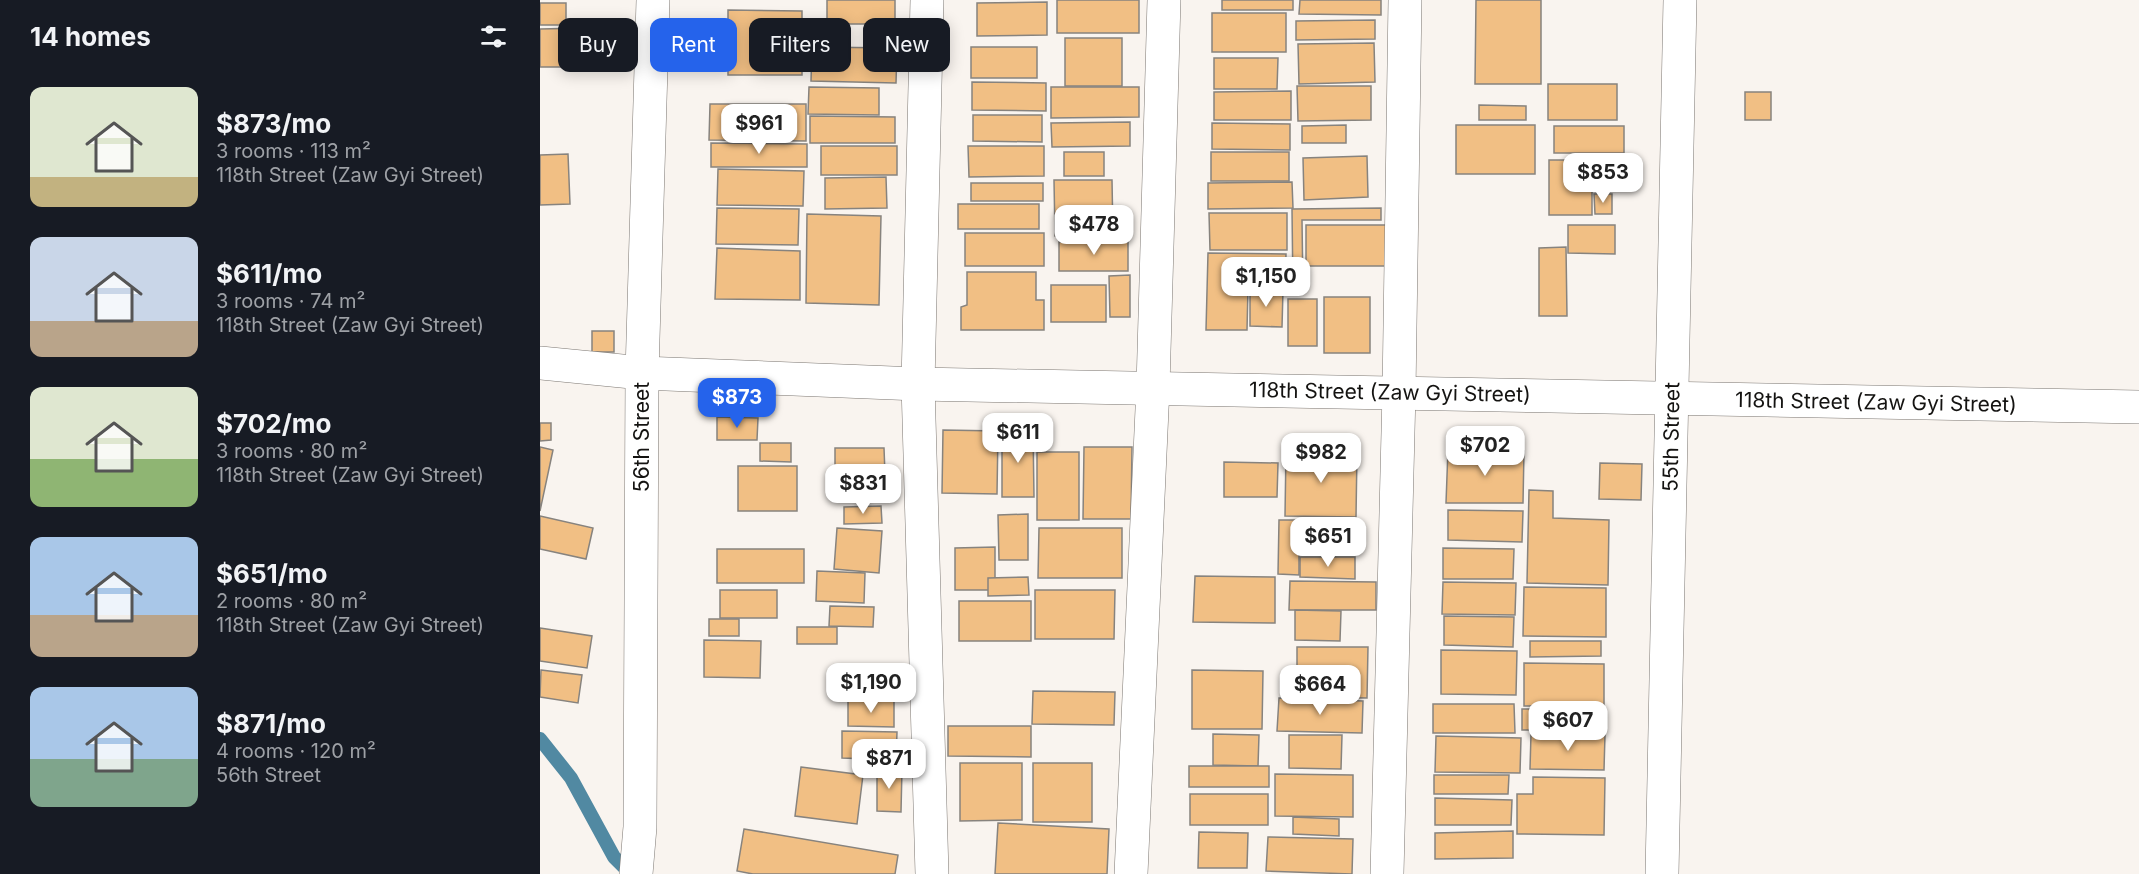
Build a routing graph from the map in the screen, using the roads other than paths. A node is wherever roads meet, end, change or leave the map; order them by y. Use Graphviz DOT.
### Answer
graph roads {
  1 [pos="653,0"];
  2 [pos="927,0"];
  3 [pos="1164,0"];
  4 [pos="1405,0"];
  5 [pos="1680,0"];
  6 [pos="540,363"];
  7 [pos="642,373"];
  8 [pos="918,384"];
  9 [pos="1153,387"];
  10 [pos="1399,392"];
  11 [pos="1672,398"];
  12 [pos="2139,407"];
  13 [pos="636,869"];
  14 [pos="932,874"];
  15 [pos="1131,874"];
  16 [pos="1387,874"];
  17 [pos="1662,874"];
  1 -- 7 [label="street, 56th Street"];
  2 -- 8 [label="street"];
  3 -- 9 [label="street"];
  4 -- 10 [label="street"];
  5 -- 11 [label="street, 55th Street"];
  6 -- 7 [label="street, 118th Street (Zaw Gyi Street)"];
  7 -- 8 [label="street, 118th Street (Zaw Gyi Street)"];
  7 -- 13 [label="street, 56th Street"];
  8 -- 9 [label="street, 118th Street (Zaw Gyi Street)"];
  8 -- 14 [label="street"];
  9 -- 10 [label="street, 118th Street (Zaw Gyi Street)"];
  9 -- 15 [label="street"];
  10 -- 11 [label="street, 118th Street (Zaw Gyi Street)"];
  10 -- 16 [label="street"];
  11 -- 12 [label="street, 118th Street (Zaw Gyi Street)"];
  11 -- 17 [label="street, 55th Street"];
}
